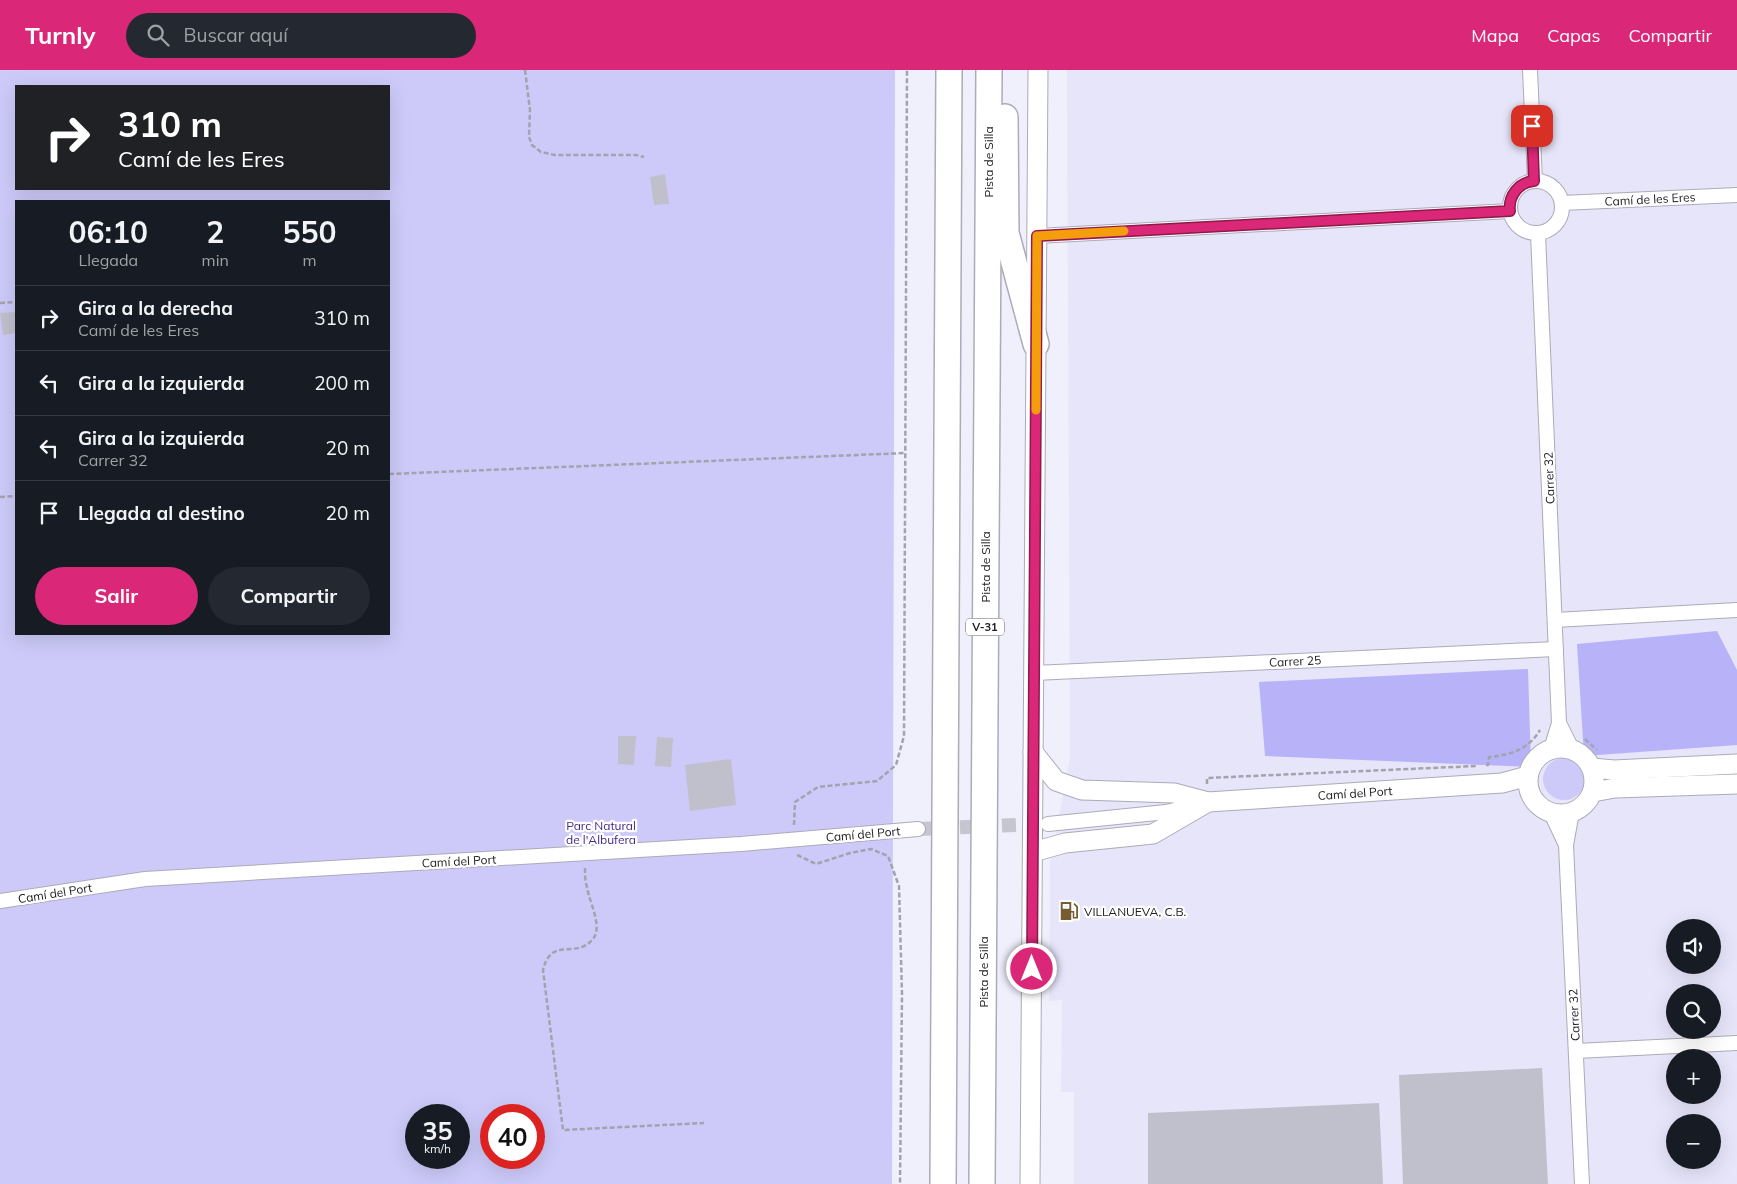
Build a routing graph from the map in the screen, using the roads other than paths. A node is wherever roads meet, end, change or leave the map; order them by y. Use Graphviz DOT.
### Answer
graph roads {
  1 [pos="948,70"];
  2 [pos="989,70"];
  3 [pos="1000,70"];
  4 [pos="1038,70"];
  5 [pos="1530,70"];
  6 [pos="1534,181"];
  7 [pos="1737,195"];
  8 [pos="1562,203"];
  9 [pos="1510,211"];
  10 [pos="1538,234"];
  11 [pos="1037,236"];
  12 [pos="1036,344"];
  13 [pos="1737,610"];
  14 [pos="1555,620"];
  15 [pos="1556,649"];
  16 [pos="1034,673"];
  17 [pos="1559,723"];
  18 [pos="1577,741"];
  19 [pos="1551,749"];
  20 [pos="1033,752"];
  21 [pos="1596,760"];
  22 [pos="1737,764"];
  23 [pos="1737,784"];
  24 [pos="1529,785"];
  25 [pos="1593,792"];
  26 [pos="1208,802"];
  27 [pos="1551,812"];
  28 [pos="1572,812"];
  29 [pos="1048,824"];
  30 [pos="918,829"];
  31 [pos="1566,845"];
  32 [pos="1033,852"];
  33 [pos="0,901"];
  34 [pos="1737,1043"];
  35 [pos="1576,1050"];
  36 [pos="943,1184"];
  37 [pos="982,1184"];
  38 [pos="1030,1184"];
  39 [pos="1582,1184"];
  1 -- 36 [label="highway"];
  2 -- 37 [label="highway, Pista de Silla / V-31"];
  3 -- 12 [label="highway"];
  4 -- 11 [label="street"];
  5 -- 6 [label="street"];
  6 -- 8 [label="street"];
  6 -- 9 [label="street"];
  7 -- 8 [label="street, Camí de les Eres"];
  8 -- 10 [label="street"];
  9 -- 10 [label="street"];
  9 -- 11 [label="street"];
  10 -- 14 [label="street, Carrer 32"];
  11 -- 12 [label="street"];
  12 -- 16 [label="street"];
  13 -- 14 [label="street"];
  14 -- 15 [label="street, Carrer 32"];
  15 -- 16 [label="street, Carrer 25"];
  15 -- 17 [label="street, Carrer 32"];
  16 -- 20 [label="street"];
  17 -- 18 [label="street, Carrer 32"];
  17 -- 19 [label="street, Carrer 32"];
  18 -- 19 [label="street"];
  18 -- 21 [label="street"];
  19 -- 24 [label="street"];
  20 -- 26 [label="street, Camí del Port"];
  20 -- 32 [label="street"];
  21 -- 22 [label="street"];
  21 -- 25 [label="street"];
  23 -- 25 [label="street"];
  24 -- 26 [label="street, Camí del Port"];
  24 -- 27 [label="street"];
  25 -- 28 [label="street"];
  26 -- 29 [label="street, Camí del Port"];
  26 -- 32 [label="street, Camí del Port"];
  27 -- 28 [label="street"];
  27 -- 31 [label="street, Carrer 32"];
  28 -- 31 [label="street, Carrer 32"];
  30 -- 33 [label="street, Camí del Port"];
  31 -- 35 [label="street, Carrer 32"];
  32 -- 38 [label="street"];
  34 -- 35 [label="street"];
  35 -- 39 [label="street, Carrer 32"];
}
